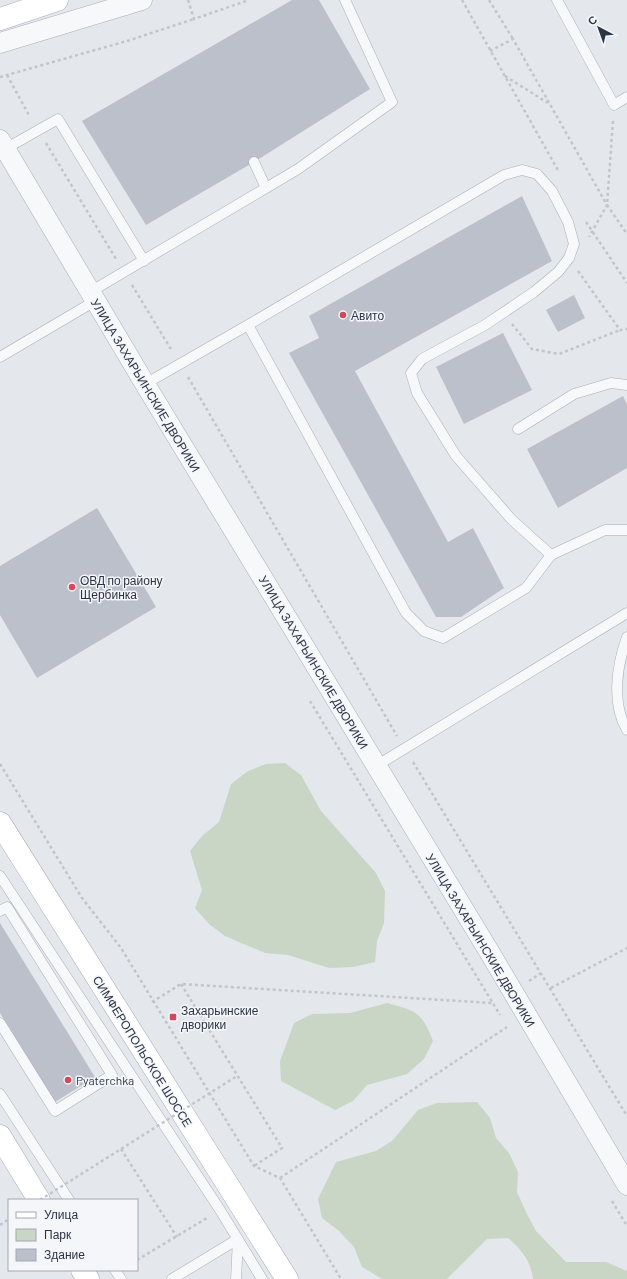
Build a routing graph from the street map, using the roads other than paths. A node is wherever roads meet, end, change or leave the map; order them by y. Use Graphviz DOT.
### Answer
graph roads {
  1 [pos="57,0"];
  2 [pos="142,0"];
  3 [pos="345,0"];
  4 [pos="557,0"];
  5 [pos="0,19"];
  6 [pos="0,44"];
  7 [pos="627,97"];
  8 [pos="3,144"];
  9 [pos="254,162"];
  10 [pos="266,188"];
  11 [pos="144,261"];
  12 [pos="93,296"];
  13 [pos="248,325"];
  14 [pos="0,357"];
  15 [pos="145,384"];
  16 [pos="627,385"];
  17 [pos="518,428"];
  18 [pos="627,530"];
  19 [pos="551,555"];
  20 [pos="627,613"];
  21 [pos="627,637"];
  22 [pos="627,730"];
  23 [pos="376,766"];
  24 [pos="0,823"];
  25 [pos="0,876"];
  26 [pos="0,911"];
  27 [pos="0,1023"];
  28 [pos="0,1094"];
  29 [pos="0,1136"];
  30 [pos="627,1185"];
  31 [pos="39,1199"];
  32 [pos="68,1199"];
  33 [pos="238,1239"];
  34 [pos="172,1279"];
  35 [pos="236,1279"];
  36 [pos="262,1279"];
  37 [pos="287,1279"];
  1 -- 5 [label="main road"];
  2 -- 6 [label="street"];
  3 -- 10 [label="lane"];
  4 -- 7 [label="lane"];
  8 -- 11 [label="lane"];
  8 -- 12 [label="street, УЛИЦА ЗАХАРЬИНСКИЕ ДВОРИКИ"];
  9 -- 10 [label="lane"];
  10 -- 11 [label="lane"];
  11 -- 12 [label="lane"];
  12 -- 14 [label="lane"];
  12 -- 15 [label="street, УЛИЦА ЗАХАРЬИНСКИЕ ДВОРИКИ"];
  13 -- 15 [label="lane"];
  13 -- 19 [label="lane"];
  13 -- 19 [label="lane"];
  15 -- 23 [label="street, УЛИЦА ЗАХАРЬИНСКИЕ ДВОРИКИ"];
  16 -- 17 [label="lane"];
  18 -- 19 [label="lane"];
  20 -- 23 [label="lane"];
  21 -- 22 [label="lane"];
  23 -- 30 [label="street, УЛИЦА ЗАХАРЬИНСКИЕ ДВОРИКИ"];
  24 -- 37 [label="main road, СИМФЕРОПОЛЬСКОЕ ШОССЕ"];
  25 -- 33 [label="lane"];
  26 -- 27 [label="lane"];
  28 -- 32 [label="lane"];
  29 -- 31 [label="main road"];
  33 -- 34 [label="lane"];
  33 -- 35 [label="lane"];
  33 -- 36 [label="lane"];
}
